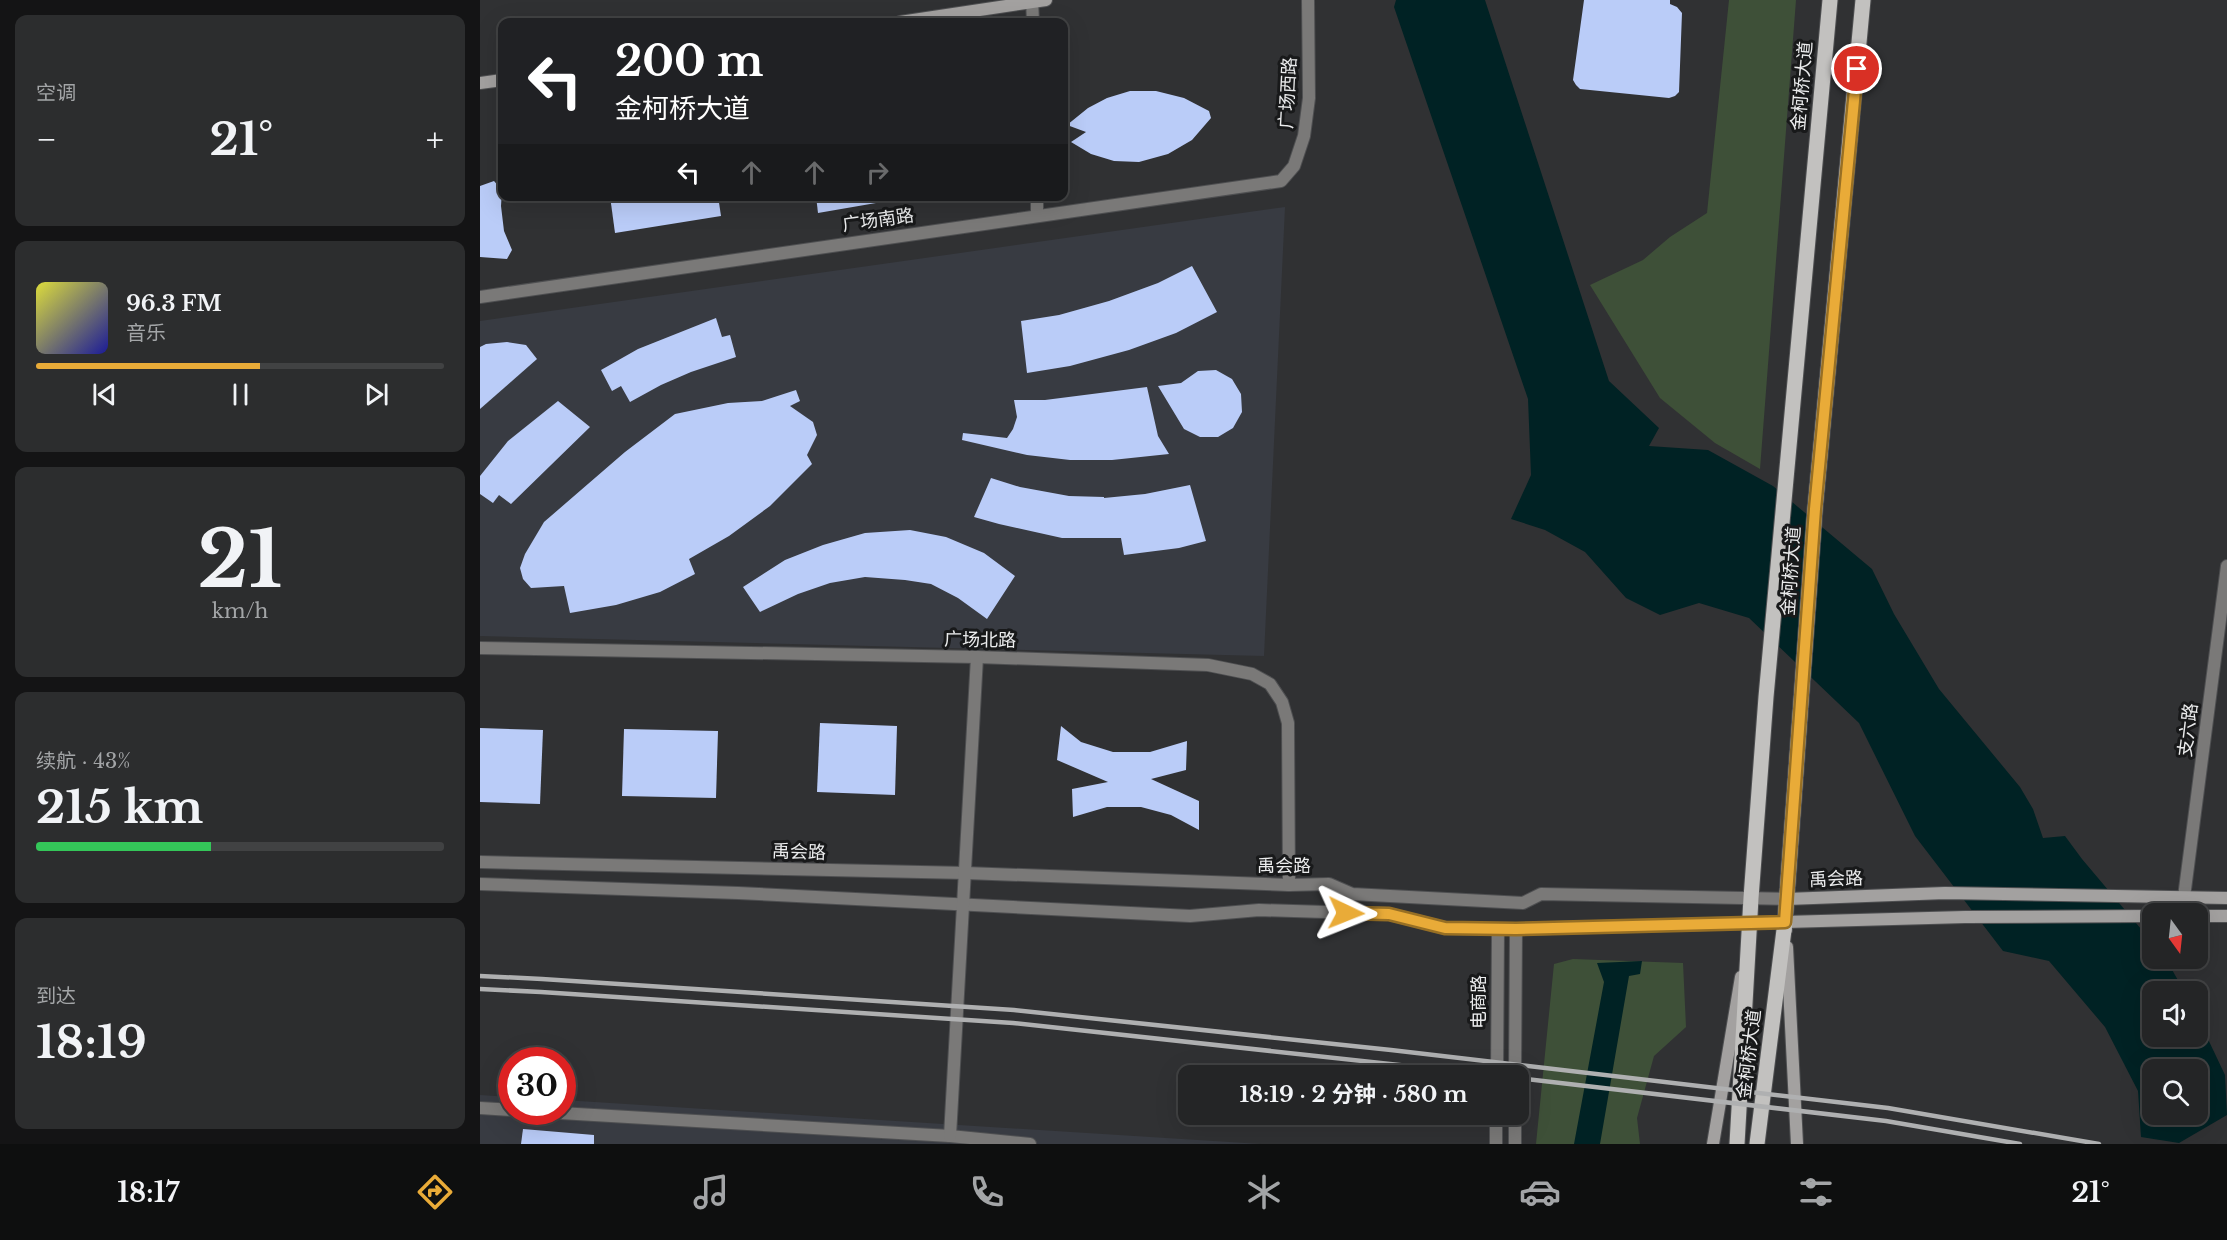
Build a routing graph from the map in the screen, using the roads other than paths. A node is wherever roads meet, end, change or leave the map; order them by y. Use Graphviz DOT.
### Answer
graph roads {
  1 [pos="1046,0"];
  2 [pos="1308,0"];
  3 [pos="1830,0"];
  4 [pos="1863,0"];
  5 [pos="1033,2"];
  6 [pos="927,18"];
  7 [pos="1033,18"];
  8 [pos="498,81"];
  9 [pos="480,83"];
  10 [pos="1281,181"];
  11 [pos="1037,201"];
  12 [pos="1037,215"];
  13 [pos="480,297"];
  14 [pos="2227,566"];
  15 [pos="480,648"];
  16 [pos="977,657"];
  17 [pos="480,861"];
  18 [pos="966,873"];
  19 [pos="480,884"];
  20 [pos="1289,885"];
  21 [pos="2184,897"];
  22 [pos="1751,898"];
  23 [pos="1787,898"];
  24 [pos="2227,898"];
  25 [pos="962,905"];
  26 [pos="2142,916"];
  27 [pos="2208,916"];
  28 [pos="2227,916"];
  29 [pos="1750,922"];
  30 [pos="1785,922"];
  31 [pos="1498,929"];
  32 [pos="1516,929"];
  33 [pos="1497,1065"];
  34 [pos="1515,1065"];
  35 [pos="480,1108"];
  36 [pos="498,1109"];
  37 [pos="576,1114"];
  38 [pos="1496,1125"];
  39 [pos="1515,1125"];
  40 [pos="951,1136"];
  41 [pos="1030,1144"];
  42 [pos="1496,1144"];
  43 [pos="1515,1144"];
  44 [pos="1713,1144"];
  45 [pos="1737,1144"];
  46 [pos="1757,1144"];
  47 [pos="1797,1144"];
  1 -- 5 [label="street"];
  2 -- 10 [label="street, 广场西路"];
  3 -- 22 [label="main road, 金柯桥大道"];
  4 -- 23 [label="main road, 金柯桥大道"];
  5 -- 6 [label="street"];
  5 -- 7 [label="street"];
  8 -- 9 [label="street"];
  10 -- 12 [label="street, 广场南路"];
  11 -- 12 [label="street"];
  12 -- 13 [label="street, 广场南路"];
  14 -- 21 [label="street, 支六路"];
  15 -- 16 [label="street, 广场北路"];
  16 -- 18 [label="street"];
  16 -- 20 [label="street, 广场北路"];
  17 -- 18 [label="street, 禹会路"];
  18 -- 20 [label="street, 禹会路"];
  18 -- 25 [label="street"];
  19 -- 25 [label="street"];
  20 -- 22 [label="street, 禹会路"];
  21 -- 23 [label="street, 禹会路"];
  21 -- 24 [label="street, 禹会路"];
  22 -- 23 [label="street, 禹会路"];
  22 -- 29 [label="main road, 金柯桥大道"];
  23 -- 30 [label="main road, 金柯桥大道"];
  25 -- 31 [label="street"];
  25 -- 40 [label="street"];
  26 -- 30 [label="street"];
  27 -- 28 [label="street"];
  29 -- 30 [label="street"];
  29 -- 32 [label="street"];
  29 -- 44 [label="street"];
  29 -- 45 [label="main road, 金柯桥大道"];
  30 -- 46 [label="main road, 金柯桥大道"];
  30 -- 47 [label="street"];
  31 -- 32 [label="street"];
  31 -- 33 [label="street, 电商路"];
  32 -- 34 [label="street, 电商路"];
  35 -- 36 [label="street"];
  37 -- 40 [label="street"];
  38 -- 42 [label="street"];
  39 -- 43 [label="street"];
  40 -- 41 [label="street"];
}
